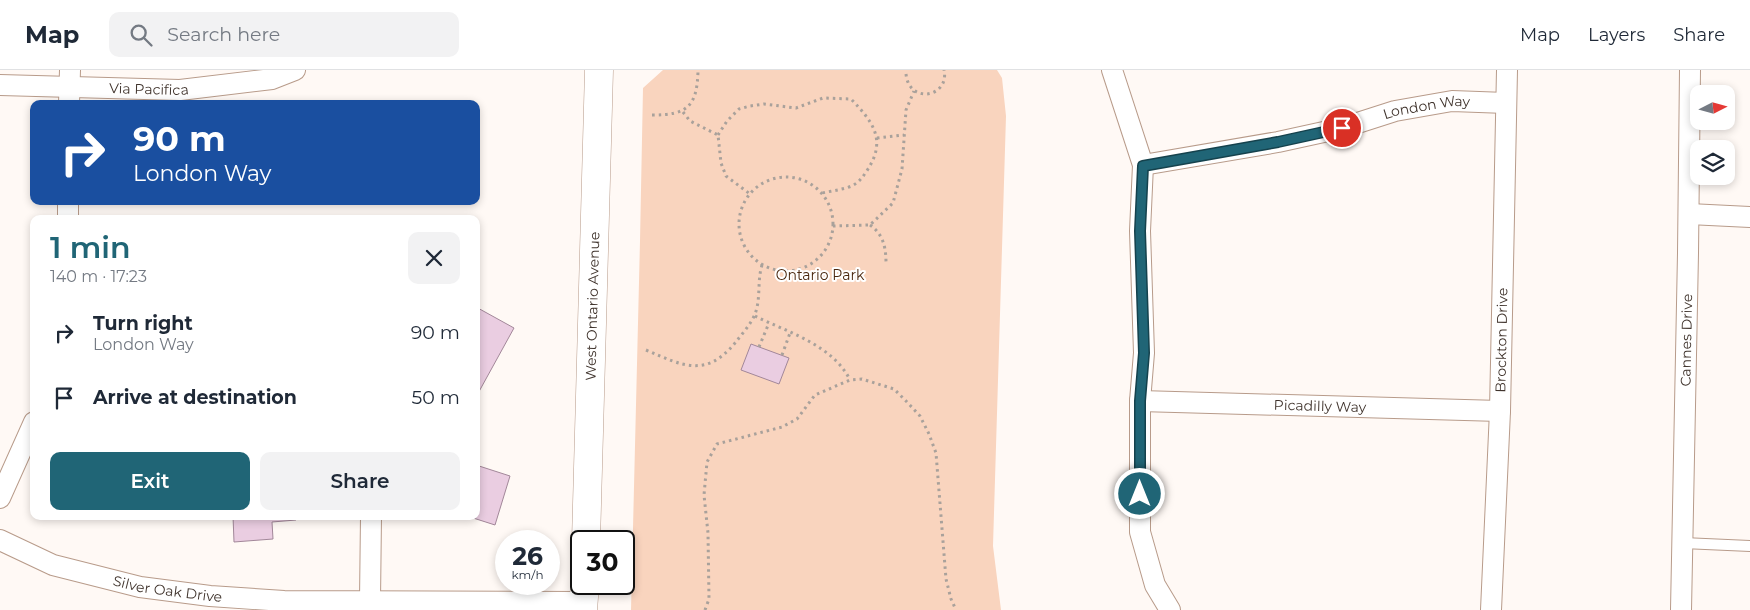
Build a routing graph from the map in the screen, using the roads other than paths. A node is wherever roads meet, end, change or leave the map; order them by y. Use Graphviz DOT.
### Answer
graph roads {
  1 [pos="295,70"];
  2 [pos="599,70"];
  3 [pos="1112,70"];
  4 [pos="1507,70"];
  5 [pos="1690,70"];
  6 [pos="0,85"];
  7 [pos="69,87"];
  8 [pos="1506,103"];
  9 [pos="1143,166"];
  10 [pos="1689,214"];
  11 [pos="1750,217"];
  12 [pos="1140,401"];
  13 [pos="1500,411"];
  14 [pos="30,431"];
  15 [pos="0,498"];
  16 [pos="371,520"];
  17 [pos="586,530"];
  18 [pos="0,540"];
  19 [pos="1683,543"];
  20 [pos="1750,546"];
  21 [pos="370,600"];
  22 [pos="585,601"];
  23 [pos="1170,610"];
  24 [pos="1491,610"];
  25 [pos="1681,610"];
  1 -- 7 [label="street, Via Pacifica"];
  2 -- 17 [label="main road, West Ontario Avenue"];
  3 -- 9 [label="street"];
  4 -- 8 [label="street, Brockton Drive"];
  5 -- 10 [label="street, Cannes Drive"];
  6 -- 7 [label="street, Via Pacifica"];
  8 -- 9 [label="street, London Way"];
  8 -- 13 [label="street, Brockton Drive"];
  9 -- 12 [label="street"];
  10 -- 11 [label="street"];
  10 -- 19 [label="street, Cannes Drive"];
  12 -- 13 [label="street, Picadilly Way"];
  12 -- 23 [label="street"];
  13 -- 24 [label="street, Brockton Drive"];
  14 -- 15 [label="street"];
  16 -- 21 [label="street"];
  18 -- 21 [label="street, Silver Oak Drive"];
  19 -- 20 [label="lane"];
  19 -- 25 [label="street, Cannes Drive"];
  21 -- 22 [label="street, Silver Oak Drive"];
}
